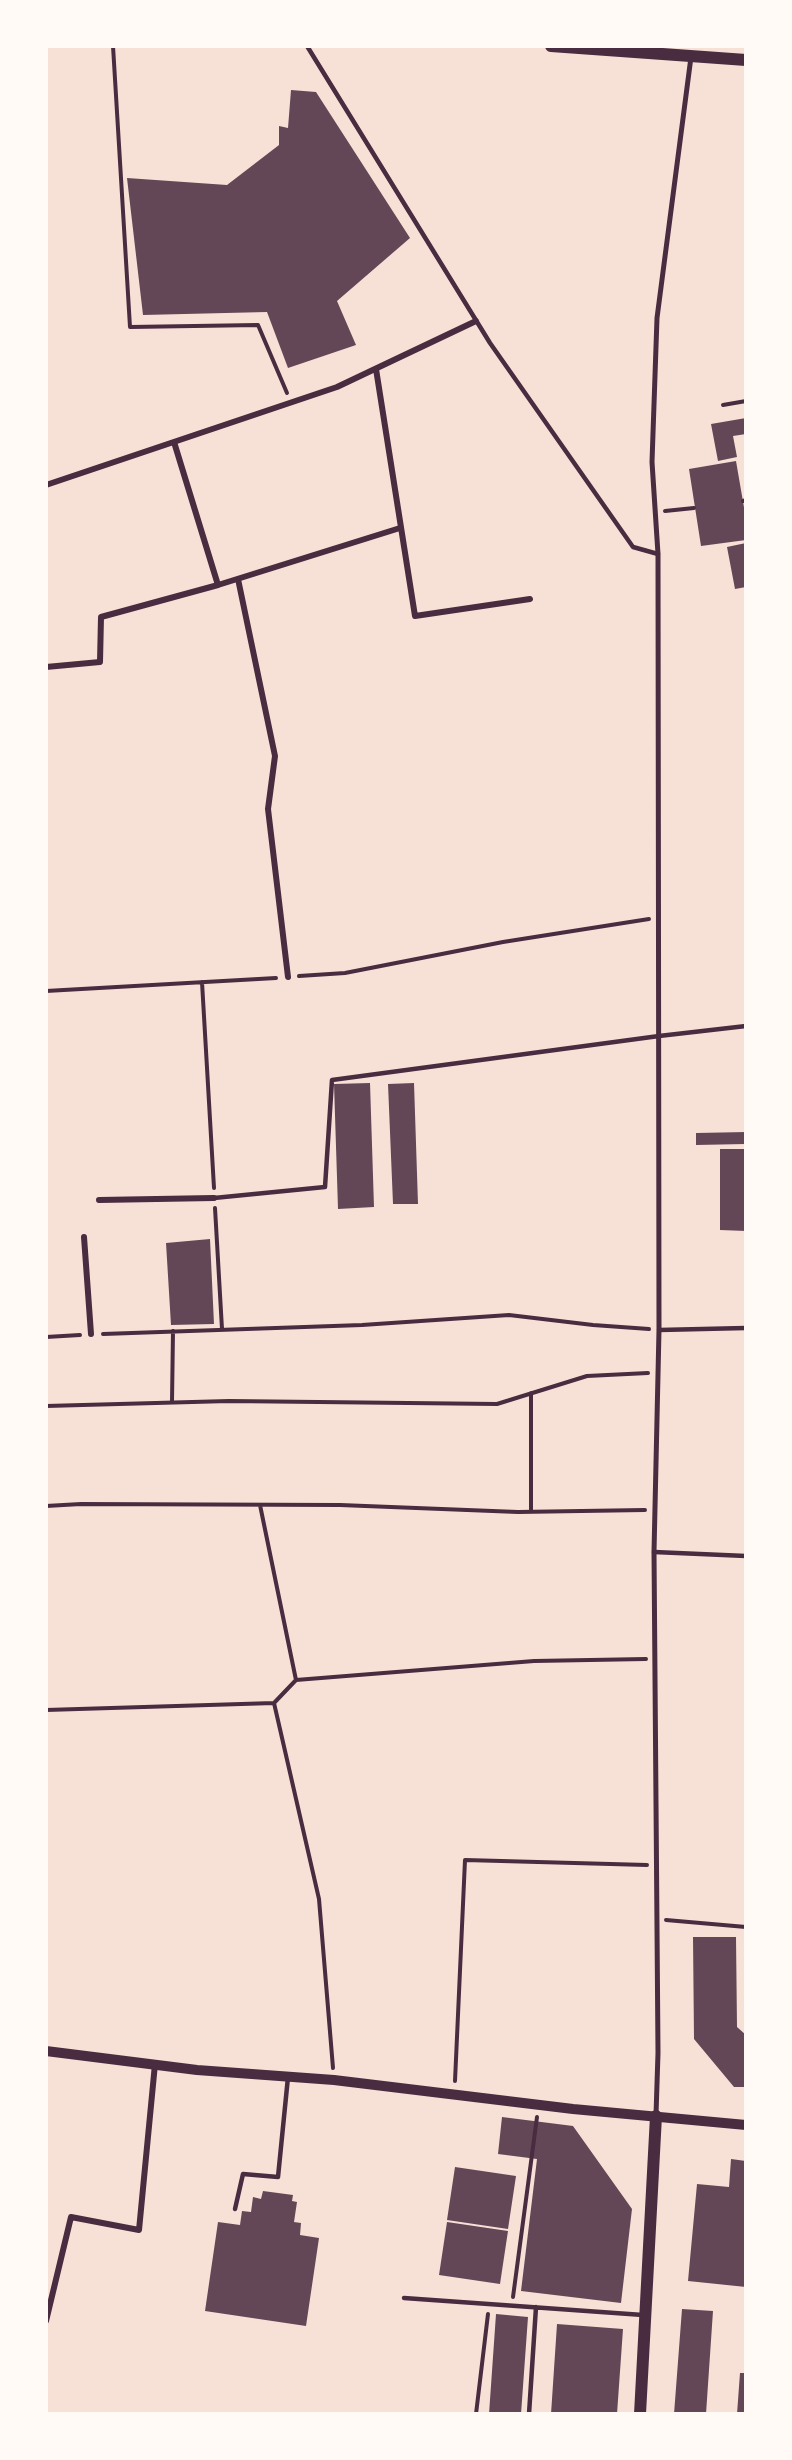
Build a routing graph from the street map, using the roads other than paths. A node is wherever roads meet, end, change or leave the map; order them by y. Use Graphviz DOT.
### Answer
graph roads {
  1 [pos="307,46"];
  2 [pos="551,46"];
  3 [pos="693,52"];
  4 [pos="746,60"];
  5 [pos="476,321"];
  6 [pos="376,369"];
  7 [pos="174,442"];
  8 [pos="46,485"];
  9 [pos="400,528"];
  10 [pos="658,554"];
  11 [pos="238,579"];
  12 [pos="218,585"];
  13 [pos="530,599"];
  14 [pos="46,668"];
  15 [pos="288,977"];
  16 [pos="746,1026"];
  17 [pos="659,1036"];
  18 [pos="214,1198"];
  19 [pos="99,1200"];
  20 [pos="84,1237"];
  21 [pos="746,1328"];
  22 [pos="659,1330"];
  23 [pos="92,1334"];
  24 [pos="654,1552"];
  25 [pos="746,1557"];
  26 [pos="46,2051"];
  27 [pos="155,2064"];
  28 [pos="288,2077"];
  29 [pos="656,2116"];
  30 [pos="746,2126"];
  31 [pos="235,2209"];
  32 [pos="404,2298"];
  33 [pos="536,2307"];
  34 [pos="646,2315"];
  35 [pos="46,2322"];
  36 [pos="530,2414"];
  37 [pos="640,2414"];
  1 -- 5 [label="lane"];
  2 -- 3 [label="main road"];
  3 -- 4 [label="main road"];
  3 -- 10 [label="street"];
  5 -- 6 [label="street"];
  5 -- 10 [label="lane"];
  6 -- 7 [label="street"];
  6 -- 9 [label="street"];
  7 -- 8 [label="street"];
  7 -- 12 [label="street"];
  9 -- 11 [label="street"];
  9 -- 13 [label="street"];
  10 -- 17 [label="street"];
  11 -- 12 [label="street"];
  11 -- 15 [label="street"];
  12 -- 14 [label="street"];
  16 -- 17 [label="lane"];
  17 -- 18 [label="lane"];
  17 -- 22 [label="street"];
  18 -- 19 [label="street"];
  20 -- 23 [label="street"];
  21 -- 22 [label="lane"];
  22 -- 24 [label="street"];
  24 -- 25 [label="lane"];
  24 -- 29 [label="street"];
  26 -- 27 [label="street"];
  27 -- 28 [label="street"];
  27 -- 35 [label="street"];
  28 -- 29 [label="street"];
  28 -- 31 [label="lane"];
  29 -- 30 [label="street"];
  29 -- 34 [label="main road"];
  32 -- 33 [label="lane"];
  33 -- 34 [label="lane"];
  33 -- 36 [label="lane"];
  34 -- 37 [label="main road"];
}
